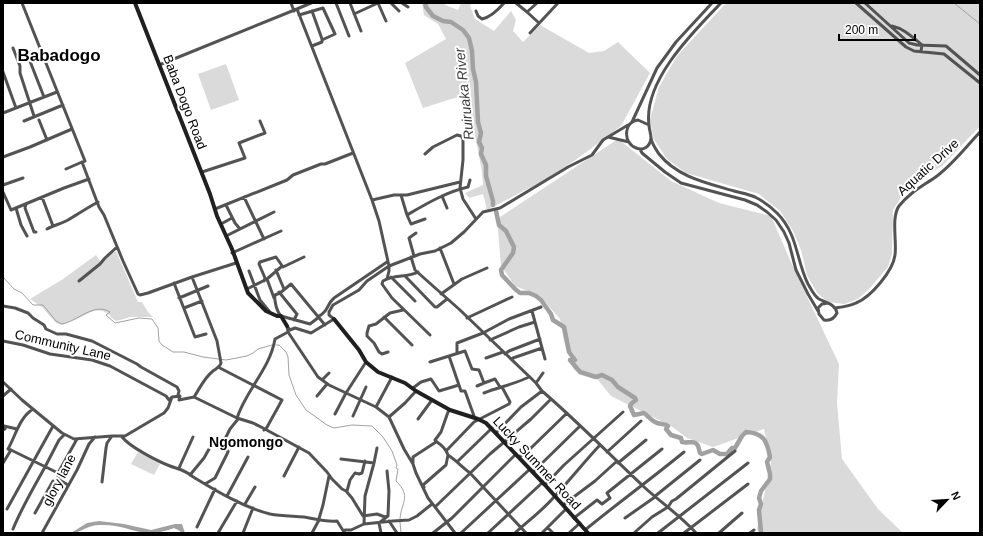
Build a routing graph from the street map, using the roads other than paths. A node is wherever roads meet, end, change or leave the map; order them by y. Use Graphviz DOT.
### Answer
graph roads {
  1 [pos="22,3"];
  2 [pos="135,3"];
  3 [pos="291,3"];
  4 [pos="311,3"];
  5 [pos="336,3"];
  6 [pos="350,3"];
  7 [pos="365,3"];
  8 [pos="378,3"];
  9 [pos="391,3"];
  10 [pos="402,3"];
  11 [pos="504,3"];
  12 [pos="516,3"];
  13 [pos="537,3"];
  14 [pos="558,3"];
  15 [pos="712,3"];
  16 [pos="721,3"];
  17 [pos="856,3"];
  18 [pos="865,3"];
  19 [pos="408,7"];
  20 [pos="367,8"];
  21 [pos="296,10"];
  22 [pos="312,11"];
  23 [pos="399,11"];
  24 [pos="476,11"];
  25 [pos="527,12"];
  26 [pos="354,14"];
  27 [pos="299,16"];
  28 [pos="386,20"];
  29 [pos="539,23"];
  30 [pos="890,26"];
  31 [pos="362,31"];
  32 [pos="530,33"];
  33 [pos="349,36"];
  34 [pos="322,40"];
  35 [pos="312,46"];
  36 [pos="922,46"];
  37 [pos="13,48"];
  38 [pos="26,51"];
  39 [pos="921,51"];
  40 [pos="159,65"];
  41 [pos="3,72"];
  42 [pos="980,75"];
  43 [pos="980,83"];
  44 [pos="57,92"];
  45 [pos="44,97"];
  46 [pos="30,103"];
  47 [pos="63,105"];
  48 [pos="16,108"];
  49 [pos="3,113"];
  50 [pos="34,116"];
  51 [pos="39,120"];
  52 [pos="24,121"];
  53 [pos="260,121"];
  54 [pos="632,122"];
  55 [pos="628,125"];
  56 [pos="649,125"];
  57 [pos="72,129"];
  58 [pos="980,132"];
  59 [pos="608,137"];
  60 [pos="651,138"];
  61 [pos="47,140"];
  62 [pos="628,142"];
  63 [pos="640,149"];
  64 [pos="353,153"];
  65 [pos="425,154"];
  66 [pos="3,157"];
  67 [pos="82,162"];
  68 [pos="66,169"];
  69 [pos="202,172"];
  70 [pos="23,178"];
  71 [pos="89,179"];
  72 [pos="470,180"];
  73 [pos="460,182"];
  74 [pos="3,185"];
  75 [pos="460,188"];
  76 [pos="3,191"];
  77 [pos="401,195"];
  78 [pos="442,196"];
  79 [pos="42,197"];
  80 [pos="244,197"];
  81 [pos="372,200"];
  82 [pos="98,202"];
  83 [pos="26,204"];
  84 [pos="226,205"];
  85 [pos="11,206"];
  86 [pos="16,208"];
  87 [pos="447,208"];
  88 [pos="215,209"];
  89 [pos="274,212"];
  90 [pos="407,215"];
  91 [pos="232,218"];
  92 [pos="425,219"];
  93 [pos="476,219"];
  94 [pos="256,221"];
  95 [pos="221,224"];
  96 [pos="52,226"];
  97 [pos="47,229"];
  98 [pos="240,229"];
  99 [pos="36,232"];
  100 [pos="281,232"];
  101 [pos="416,233"];
  102 [pos="27,236"];
  103 [pos="226,236"];
  104 [pos="264,238"];
  105 [pos="117,247"];
  106 [pos="440,248"];
  107 [pos="232,253"];
  108 [pos="413,256"];
  109 [pos="304,257"];
  110 [pos="236,263"];
  111 [pos="388,264"];
  112 [pos="281,267"];
  113 [pos="487,268"];
  114 [pos="276,270"];
  115 [pos="249,271"];
  116 [pos="418,272"];
  117 [pos="405,276"];
  118 [pos="192,277"];
  119 [pos="391,277"];
  120 [pos="387,279"];
  121 [pos="266,280"];
  122 [pos="79,281"];
  123 [pos="174,283"];
  124 [pos="454,284"];
  125 [pos="255,285"];
  126 [pos="208,286"];
  127 [pos="246,289"];
  128 [pos="284,289"];
  129 [pos="198,290"];
  130 [pos="279,292"];
  131 [pos="441,294"];
  132 [pos="512,297"];
  133 [pos="179,298"];
  134 [pos="447,299"];
  135 [pos="202,301"];
  136 [pos="415,301"];
  137 [pos="275,302"];
  138 [pos="828,303"];
  139 [pos="3,306"];
  140 [pos="541,307"];
  141 [pos="184,308"];
  142 [pos="835,308"];
  143 [pos="403,310"];
  144 [pos="532,311"];
  145 [pos="818,311"];
  146 [pos="269,312"];
  147 [pos="282,316"];
  148 [pos="319,317"];
  149 [pos="384,317"];
  150 [pos="467,318"];
  151 [pos="334,319"];
  152 [pos="294,320"];
  153 [pos="535,322"];
  154 [pos="325,325"];
  155 [pos="287,326"];
  156 [pos="288,332"];
  157 [pos="483,333"];
  158 [pos="206,334"];
  159 [pos="430,335"];
  160 [pos="490,340"];
  161 [pos="540,340"];
  162 [pos="3,341"];
  163 [pos="412,345"];
  164 [pos="542,348"];
  165 [pos="388,352"];
  166 [pos="457,353"];
  167 [pos="504,353"];
  168 [pos="449,356"];
  169 [pos="486,358"];
  170 [pos="513,358"];
  171 [pos="545,359"];
  172 [pos="366,362"];
  173 [pos="430,362"];
  174 [pos="218,367"];
  175 [pos="543,373"];
  176 [pos="329,374"];
  177 [pos="392,377"];
  178 [pos="529,377"];
  179 [pos="322,380"];
  180 [pos="3,382"];
  181 [pos="484,383"];
  182 [pos="536,383"];
  183 [pos="327,384"];
  184 [pos="254,385"];
  185 [pos="459,385"];
  186 [pos="477,386"];
  187 [pos="366,387"];
  188 [pos="501,387"];
  189 [pos="11,389"];
  190 [pos="414,390"];
  191 [pos="542,391"];
  192 [pos="484,392"];
  193 [pos="346,393"];
  194 [pos="3,396"];
  195 [pos="180,396"];
  196 [pos="317,396"];
  197 [pos="172,397"];
  198 [pos="194,397"];
  199 [pos="361,400"];
  200 [pos="432,400"];
  201 [pos="551,400"];
  202 [pos="376,407"];
  203 [pos="33,409"];
  204 [pos="450,410"];
  205 [pos="623,412"];
  206 [pos="567,413"];
  207 [pos="336,414"];
  208 [pos="353,416"];
  209 [pos="474,416"];
  210 [pos="389,417"];
  211 [pos="238,418"];
  212 [pos="418,419"];
  213 [pos="478,419"];
  214 [pos="642,421"];
  215 [pos="53,426"];
  216 [pos="580,426"];
  217 [pos="263,428"];
  218 [pos="492,428"];
  219 [pos="18,429"];
  220 [pos="3,430"];
  221 [pos="496,433"];
  222 [pos="64,435"];
  223 [pos="112,436"];
  224 [pos="95,437"];
  225 [pos="122,437"];
  226 [pos="194,437"];
  227 [pos="78,439"];
  228 [pos="594,439"];
  229 [pos="646,440"];
  230 [pos="505,441"];
  231 [pos="437,442"];
  232 [pos="600,445"];
  233 [pos="299,447"];
  234 [pos="377,448"];
  235 [pos="225,449"];
  236 [pos="662,449"];
  237 [pos="11,450"];
  238 [pos="447,450"];
  239 [pos="735,451"];
  240 [pos="607,452"];
  241 [pos="684,452"];
  242 [pos="448,455"];
  243 [pos="517,455"];
  244 [pos="248,457"];
  245 [pos="341,459"];
  246 [pos="700,460"];
  247 [pos="34,461"];
  248 [pos="365,461"];
  249 [pos="458,461"];
  250 [pos="3,462"];
  251 [pos="618,462"];
  252 [pos="374,463"];
  253 [pos="748,463"];
  254 [pos="413,464"];
  255 [pos="46,467"];
  256 [pos="179,468"];
  257 [pos="531,470"];
  258 [pos="386,471"];
  259 [pos="58,473"];
  260 [pos="470,473"];
  261 [pos="630,474"];
  262 [pos="190,475"];
  263 [pos="284,476"];
  264 [pos="330,476"];
  265 [pos="53,481"];
  266 [pos="102,482"];
  267 [pos="205,484"];
  268 [pos="544,484"];
  269 [pos="748,484"];
  270 [pos="68,485"];
  271 [pos="642,485"];
  272 [pos="482,486"];
  273 [pos="256,487"];
  274 [pos="215,489"];
  275 [pos="425,491"];
  276 [pos="349,495"];
  277 [pos="227,496"];
  278 [pos="555,496"];
  279 [pos="654,496"];
  280 [pos="237,501"];
  281 [pos="496,501"];
  282 [pos="245,504"];
  283 [pos="432,504"];
  284 [pos="435,507"];
  285 [pos="565,507"];
  286 [pos="253,508"];
  287 [pos="668,508"];
  288 [pos="7,509"];
  289 [pos="35,513"];
  290 [pos="742,513"];
  291 [pos="508,514"];
  292 [pos="364,516"];
  293 [pos="388,516"];
  294 [pos="680,517"];
  295 [pos="574,518"];
  296 [pos="625,518"];
  297 [pos="319,520"];
  298 [pos="391,521"];
  299 [pos="447,522"];
  300 [pos="379,523"];
  301 [pos="580,523"];
  302 [pos="364,524"];
  303 [pos="197,527"];
  304 [pos="691,527"];
  305 [pos="13,528"];
  306 [pos="521,528"];
  307 [pos="548,528"];
  308 [pos="754,530"];
  309 [pos="587,531"];
  310 [pos="42,533"];
  311 [pos="218,533"];
  312 [pos="243,533"];
  313 [pos="312,533"];
  314 [pos="343,533"];
  315 [pos="381,533"];
  316 [pos="397,533"];
  317 [pos="433,533"];
  318 [pos="455,533"];
  319 [pos="461,533"];
  320 [pos="488,533"];
  321 [pos="515,533"];
  322 [pos="526,533"];
  323 [pos="542,533"];
  324 [pos="553,533"];
  325 [pos="569,533"];
  326 [pos="634,533"];
  327 [pos="658,533"];
  328 [pos="684,533"];
  329 [pos="696,533"];
  330 [pos="719,533"];
  331 [pos="750,533"];
  1 -- 44 [label="street"];
  2 -- 40 [label="street, Baba Dogo Road"];
  3 -- 21 [label="street"];
  4 -- 21 [label="street"];
  5 -- 33 [label="street"];
  6 -- 26 [label="street"];
  7 -- 20 [label="street"];
  8 -- 20 [label="street"];
  8 -- 28 [label="street"];
  9 -- 23 [label="street"];
  10 -- 19 [label="street"];
  11 -- 24 [label="street"];
  12 -- 25 [label="street"];
  13 -- 25 [label="street"];
  14 -- 29 [label="street"];
  15 -- 54 [label="street"];
  16 -- 56 [label="street"];
  17 -- 39 [label="street"];
  18 -- 30 [label="street"];
  20 -- 26 [label="street"];
  21 -- 27 [label="street"];
  21 -- 40 [label="street"];
  22 -- 27 [label="street"];
  22 -- 34 [label="street"];
  22 -- 34 [label="street"];
  25 -- 29 [label="street"];
  26 -- 31 [label="street"];
  27 -- 35 [label="street"];
  29 -- 32 [label="street"];
  30 -- 36 [label="street"];
  30 -- 36 [label="street"];
  34 -- 35 [label="street"];
  35 -- 64 [label="street"];
  36 -- 39 [label="street"];
  36 -- 42 [label="street"];
  37 -- 46 [label="street"];
  38 -- 45 [label="street"];
  39 -- 43 [label="street"];
  40 -- 69 [label="street, Baba Dogo Road"];
  41 -- 48 [label="street"];
  44 -- 45 [label="street"];
  44 -- 47 [label="street"];
  45 -- 46 [label="street"];
  46 -- 48 [label="street"];
  46 -- 50 [label="street"];
  47 -- 50 [label="street"];
  47 -- 57 [label="street"];
  48 -- 49 [label="street"];
  50 -- 52 [label="street"];
  51 -- 61 [label="street"];
  53 -- 69 [label="street"];
  54 -- 55 [label="street"];
  54 -- 56 [label="street"];
  55 -- 59 [label="street"];
  55 -- 62 [label="street"];
  56 -- 60 [label="street"];
  57 -- 61 [label="street"];
  57 -- 67 [label="street"];
  58 -- 142 [label="street, Aquatic Drive"];
  59 -- 62 [label="street"];
  59 -- 93 [label="street"];
  60 -- 63 [label="street"];
  60 -- 138 [label="street"];
  61 -- 66 [label="street"];
  62 -- 63 [label="street"];
  63 -- 145 [label="street"];
  64 -- 80 [label="street"];
  64 -- 81 [label="street"];
  65 -- 73 [label="street"];
  67 -- 68 [label="street"];
  67 -- 71 [label="street"];
  69 -- 88 [label="street, Baba Dogo Road"];
  70 -- 74 [label="street"];
  71 -- 79 [label="street"];
  71 -- 82 [label="street"];
  72 -- 75 [label="street"];
  73 -- 75 [label="street"];
  73 -- 77 [label="street"];
  75 -- 78 [label="street"];
  75 -- 93 [label="street"];
  76 -- 85 [label="street"];
  76 -- 86 [label="street"];
  77 -- 81 [label="street"];
  77 -- 90 [label="street"];
  78 -- 87 [label="street"];
  78 -- 90 [label="street"];
  79 -- 83 [label="street"];
  79 -- 96 [label="street"];
  80 -- 84 [label="street"];
  80 -- 94 [label="street"];
  81 -- 111 [label="street"];
  82 -- 96 [label="street"];
  82 -- 105 [label="street"];
  83 -- 86 [label="street"];
  83 -- 99 [label="street"];
  84 -- 88 [label="street"];
  84 -- 91 [label="street"];
  86 -- 102 [label="street"];
  88 -- 95 [label="street, Baba Dogo Road"];
  89 -- 94 [label="street"];
  90 -- 92 [label="street"];
  91 -- 95 [label="street"];
  91 -- 98 [label="street"];
  93 -- 106 [label="street"];
  94 -- 98 [label="street"];
  94 -- 104 [label="street"];
  95 -- 103 [label="street, Baba Dogo Road"];
  96 -- 97 [label="street"];
  98 -- 103 [label="street"];
  100 -- 104 [label="street"];
  101 -- 108 [label="street"];
  103 -- 107 [label="street, Baba Dogo Road"];
  104 -- 107 [label="street"];
  105 -- 122 [label="street"];
  105 -- 123 [label="street"];
  106 -- 108 [label="street"];
  106 -- 124 [label="street"];
  107 -- 110 [label="street, Baba Dogo Road"];
  108 -- 111 [label="street"];
  108 -- 116 [label="street"];
  109 -- 112 [label="street"];
  110 -- 118 [label="street"];
  110 -- 127 [label="street, Baba Dogo Road"];
  111 -- 120 [label="street"];
  111 -- 148 [label="street"];
  111 -- 151 [label="street"];
  112 -- 114 [label="street"];
  112 -- 121 [label="street"];
  113 -- 124 [label="street"];
  114 -- 121 [label="street"];
  114 -- 128 [label="street"];
  115 -- 125 [label="street"];
  116 -- 117 [label="street"];
  116 -- 131 [label="street"];
  117 -- 119 [label="street"];
  117 -- 134 [label="street"];
  118 -- 123 [label="street"];
  118 -- 129 [label="street"];
  119 -- 120 [label="street"];
  119 -- 136 [label="street"];
  120 -- 143 [label="street"];
  121 -- 125 [label="street"];
  121 -- 137 [label="street"];
  123 -- 133 [label="street"];
  124 -- 131 [label="street"];
  125 -- 127 [label="street"];
  125 -- 146 [label="street"];
  126 -- 129 [label="street"];
  127 -- 146 [label="street, Baba Dogo Road"];
  128 -- 130 [label="street"];
  128 -- 148 [label="street"];
  129 -- 133 [label="street"];
  129 -- 135 [label="street"];
  130 -- 137 [label="street"];
  130 -- 152 [label="street"];
  131 -- 134 [label="street"];
  132 -- 150 [label="street"];
  133 -- 141 [label="street"];
  134 -- 150 [label="street"];
  135 -- 141 [label="street"];
  135 -- 174 [label="street"];
  137 -- 147 [label="street"];
  138 -- 142 [label="street"];
  138 -- 145 [label="street"];
  139 -- 195 [label="street"];
  140 -- 144 [label="street"];
  141 -- 158 [label="street"];
  142 -- 145 [label="street"];
  143 -- 149 [label="street"];
  143 -- 159 [label="street"];
  144 -- 157 [label="street"];
  144 -- 161 [label="street"];
  146 -- 147 [label="street, Baba Dogo Road"];
  147 -- 152 [label="street"];
  147 -- 155 [label="street"];
  148 -- 152 [label="street"];
  148 -- 154 [label="street"];
  149 -- 163 [label="street"];
  149 -- 165 [label="street"];
  150 -- 157 [label="street"];
  151 -- 154 [label="street"];
  151 -- 172 [label="street, Lucky Summer Road"];
  153 -- 160 [label="street"];
  154 -- 155 [label="street"];
  155 -- 156 [label="street"];
  156 -- 179 [label="street"];
  156 -- 184 [label="street"];
  157 -- 160 [label="street"];
  157 -- 166 [label="street"];
  160 -- 167 [label="street"];
  161 -- 164 [label="street"];
  161 -- 167 [label="street"];
  162 -- 197 [label="street, Community Lane"];
  164 -- 170 [label="street"];
  164 -- 171 [label="street"];
  166 -- 168 [label="street"];
  166 -- 181 [label="street"];
  167 -- 169 [label="street"];
  167 -- 178 [label="street"];
  168 -- 173 [label="street"];
  168 -- 185 [label="street"];
  172 -- 177 [label="street, Lucky Summer Road"];
  172 -- 193 [label="street"];
  174 -- 184 [label="street"];
  174 -- 198 [label="street"];
  175 -- 182 [label="street"];
  176 -- 179 [label="street"];
  177 -- 190 [label="street, Lucky Summer Road"];
  177 -- 202 [label="street"];
  178 -- 182 [label="street"];
  178 -- 188 [label="street"];
  179 -- 183 [label="street"];
  180 -- 189 [label="street"];
  181 -- 186 [label="street"];
  181 -- 188 [label="street"];
  182 -- 191 [label="street"];
  183 -- 193 [label="street"];
  183 -- 196 [label="street"];
  184 -- 211 [label="street"];
  184 -- 217 [label="street"];
  185 -- 190 [label="street"];
  185 -- 209 [label="street"];
  187 -- 199 [label="street"];
  188 -- 192 [label="street"];
  188 -- 213 [label="street"];
  189 -- 194 [label="street"];
  189 -- 203 [label="street"];
  190 -- 200 [label="street, Lucky Summer Road"];
  190 -- 210 [label="street"];
  191 -- 201 [label="street"];
  191 -- 221 [label="street"];
  193 -- 199 [label="street"];
  193 -- 207 [label="street"];
  195 -- 197 [label="street, Community Lane"];
  195 -- 198 [label="street, Community Lane"];
  197 -- 225 [label="street"];
  198 -- 211 [label="street"];
  199 -- 202 [label="street"];
  199 -- 208 [label="street"];
  200 -- 204 [label="street, Lucky Summer Road"];
  200 -- 212 [label="street"];
  201 -- 206 [label="street"];
  201 -- 230 [label="street"];
  202 -- 210 [label="street"];
  203 -- 215 [label="street"];
  203 -- 219 [label="street"];
  204 -- 213 [label="street, Lucky Summer Road"];
  204 -- 231 [label="street"];
  205 -- 228 [label="street"];
  206 -- 216 [label="street"];
  206 -- 243 [label="street"];
  210 -- 254 [label="street"];
  211 -- 217 [label="street"];
  211 -- 262 [label="street"];
  213 -- 218 [label="street, Lucky Summer Road"];
  213 -- 238 [label="street"];
  214 -- 240 [label="street"];
  215 -- 222 [label="street"];
  215 -- 247 [label="street"];
  216 -- 228 [label="street"];
  216 -- 257 [label="street"];
  217 -- 233 [label="street"];
  218 -- 221 [label="street, Lucky Summer Road"];
  218 -- 249 [label="street"];
  219 -- 220 [label="street"];
  219 -- 237 [label="street"];
  221 -- 230 [label="street, Lucky Summer Road"];
  222 -- 227 [label="street"];
  222 -- 255 [label="street"];
  223 -- 224 [label="street"];
  223 -- 225 [label="street"];
  223 -- 266 [label="street"];
  224 -- 227 [label="street"];
  224 -- 270 [label="street, glory lane"];
  225 -- 256 [label="street"];
  226 -- 256 [label="street"];
  227 -- 259 [label="street"];
  228 -- 232 [label="street"];
  228 -- 268 [label="street"];
  229 -- 251 [label="street"];
  230 -- 243 [label="street, Lucky Summer Road"];
  230 -- 260 [label="street"];
  231 -- 238 [label="street"];
  231 -- 254 [label="street"];
  232 -- 240 [label="street"];
  232 -- 278 [label="street"];
  233 -- 263 [label="street"];
  233 -- 264 [label="street"];
  234 -- 252 [label="street"];
  235 -- 267 [label="street"];
  236 -- 261 [label="street"];
  237 -- 247 [label="street"];
  237 -- 250 [label="street"];
  238 -- 242 [label="street"];
  239 -- 287 [label="street"];
  240 -- 251 [label="street"];
  241 -- 271 [label="street"];
  242 -- 249 [label="street"];
  242 -- 275 [label="street"];
  243 -- 257 [label="street, Lucky Summer Road"];
  243 -- 272 [label="street"];
  244 -- 277 [label="street"];
  245 -- 248 [label="street"];
  246 -- 279 [label="street"];
  247 -- 255 [label="street"];
  247 -- 288 [label="street"];
  248 -- 252 [label="street"];
  248 -- 276 [label="street"];
  249 -- 260 [label="street"];
  251 -- 261 [label="street"];
  251 -- 285 [label="street"];
  252 -- 292 [label="street"];
  253 -- 294 [label="street"];
  254 -- 275 [label="street"];
  255 -- 259 [label="street"];
  255 -- 305 [label="street"];
  256 -- 262 [label="street"];
  257 -- 268 [label="street, Lucky Summer Road"];
  257 -- 281 [label="street"];
  258 -- 293 [label="street"];
  259 -- 270 [label="street"];
  260 -- 272 [label="street"];
  260 -- 284 [label="street"];
  261 -- 271 [label="street"];
  261 -- 295 [label="street"];
  262 -- 267 [label="street"];
  264 -- 276 [label="street"];
  264 -- 297 [label="street"];
  265 -- 289 [label="street"];
  267 -- 274 [label="street"];
  268 -- 278 [label="street, Lucky Summer Road"];
  268 -- 291 [label="street"];
  269 -- 304 [label="street"];
  270 -- 310 [label="street, glory lane"];
  271 -- 279 [label="street"];
  271 -- 309 [label="street"];
  272 -- 281 [label="street"];
  272 -- 299 [label="street"];
  273 -- 282 [label="street"];
  274 -- 277 [label="street"];
  274 -- 303 [label="street"];
  275 -- 283 [label="street"];
  276 -- 292 [label="street"];
  277 -- 280 [label="street"];
  278 -- 285 [label="street, Lucky Summer Road"];
  278 -- 306 [label="street"];
  279 -- 287 [label="street"];
  279 -- 296 [label="street"];
  280 -- 282 [label="street"];
  280 -- 311 [label="street"];
  281 -- 291 [label="street"];
  281 -- 319 [label="street"];
  282 -- 286 [label="street"];
  283 -- 284 [label="street"];
  283 -- 298 [label="street"];
  284 -- 299 [label="street"];
  285 -- 295 [label="street, Lucky Summer Road"];
  285 -- 307 [label="street"];
  286 -- 297 [label="street"];
  286 -- 312 [label="street"];
  287 -- 294 [label="street"];
  287 -- 326 [label="street"];
  290 -- 330 [label="street"];
  291 -- 306 [label="street"];
  291 -- 320 [label="street"];
  292 -- 293 [label="street"];
  292 -- 302 [label="street"];
  293 -- 300 [label="street"];
  294 -- 304 [label="street"];
  294 -- 327 [label="street"];
  295 -- 301 [label="street, Lucky Summer Road"];
  297 -- 313 [label="street"];
  297 -- 314 [label="street"];
  298 -- 300 [label="street"];
  298 -- 316 [label="street"];
  299 -- 317 [label="street"];
  299 -- 318 [label="street"];
  300 -- 302 [label="street"];
  300 -- 315 [label="street"];
  301 -- 309 [label="street, Lucky Summer Road"];
  301 -- 325 [label="street"];
  302 -- 314 [label="street"];
  304 -- 328 [label="street"];
  304 -- 329 [label="street"];
  306 -- 321 [label="street"];
  306 -- 322 [label="street"];
  307 -- 323 [label="street"];
  307 -- 324 [label="street"];
  308 -- 331 [label="street"];
}
